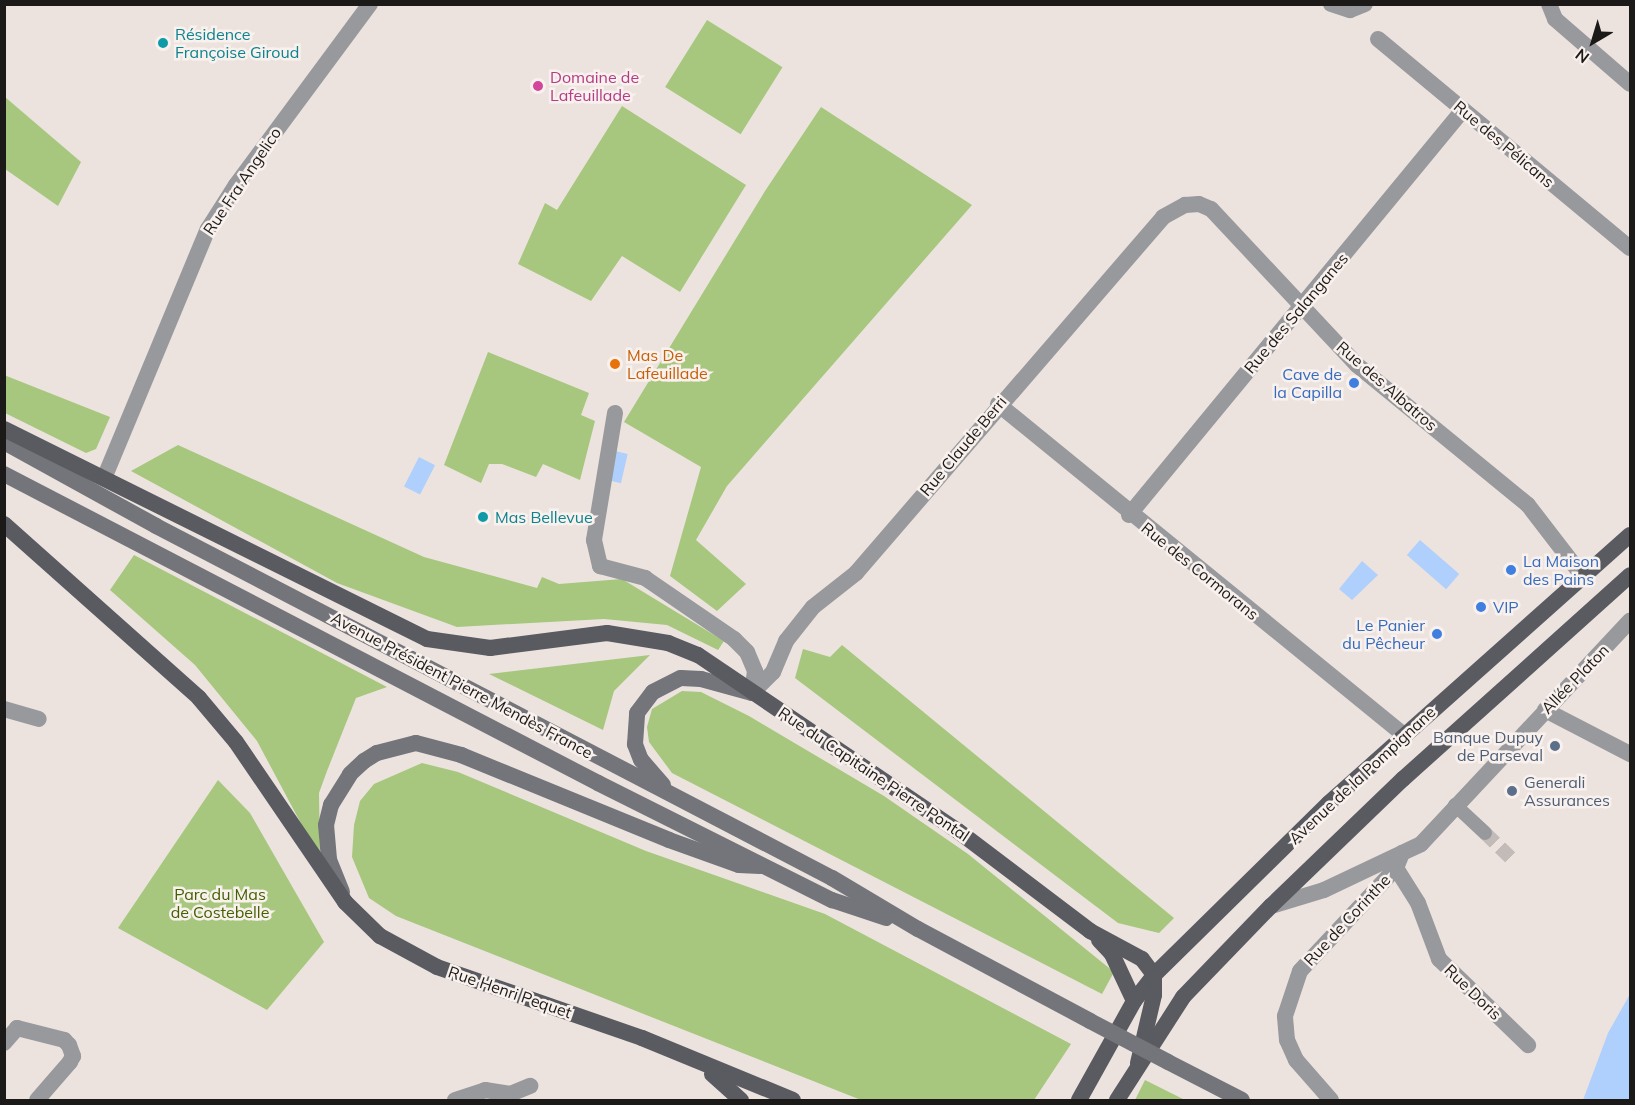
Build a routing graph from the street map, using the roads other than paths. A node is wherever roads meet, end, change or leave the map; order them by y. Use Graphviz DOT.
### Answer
graph roads {
  1 [pos="370,4"];
  2 [pos="1331,4"];
  3 [pos="1365,4"];
  4 [pos="1549,4"];
  5 [pos="1378,39"];
  6 [pos="1630,84"];
  7 [pos="1463,110"];
  8 [pos="1185,205"];
  9 [pos="1630,248"];
  10 [pos="1302,306"];
  11 [pos="998,404"];
  12 [pos="615,413"];
  13 [pos="4,429"];
  14 [pos="4,442"];
  15 [pos="4,474"];
  16 [pos="105,476"];
  17 [pos="1129,514"];
  18 [pos="4,524"];
  19 [pos="1630,535"];
  20 [pos="1630,575"];
  21 [pos="1584,578"];
  22 [pos="1630,621"];
  23 [pos="752,693"];
  24 [pos="4,709"];
  25 [pos="1545,710"];
  26 [pos="39,719"];
  27 [pos="1404,735"];
  28 [pos="1630,754"];
  29 [pos="674,796"];
  30 [pos="1450,810"];
  31 [pos="1485,833"];
  32 [pos="1399,860"];
  33 [pos="766,866"];
  34 [pos="345,902"];
  35 [pos="1271,906"];
  36 [pos="918,929"];
  37 [pos="1090,931"];
  38 [pos="1154,975"];
  39 [pos="1134,1001"];
  40 [pos="4,1043"];
  41 [pos="1527,1045"];
  42 [pos="688,1059"];
  43 [pos="1138,1063"];
  44 [pos="530,1086"];
  45 [pos="37,1101"];
  46 [pos="454,1101"];
  47 [pos="741,1101"];
  48 [pos="793,1101"];
  49 [pos="1079,1101"];
  50 [pos="1117,1101"];
  51 [pos="1242,1101"];
  52 [pos="1331,1101"];
  1 -- 16 [label="street, Rue Fra Angelico"];
  2 -- 3 [label="street"];
  4 -- 6 [label="street"];
  5 -- 7 [label="street, Rue des Pélicans"];
  7 -- 9 [label="street, Rue des Pélicans"];
  7 -- 10 [label="street, Rue des Salanganes"];
  8 -- 10 [label="street, Rue des Albatros"];
  8 -- 11 [label="street, Rue Claude Berri"];
  10 -- 17 [label="street, Rue des Salanganes"];
  10 -- 21 [label="street, Rue des Albatros"];
  11 -- 17 [label="street, Rue des Cormorans"];
  11 -- 23 [label="street, Rue Claude Berri"];
  12 -- 23 [label="street"];
  13 -- 16 [label="main road, Rue du Capitaine Pierre Pontal"];
  14 -- 29 [label="main road, Avenue Président Pierre Mendès France"];
  15 -- 33 [label="main road, Avenue Président Pierre Mendès France"];
  16 -- 23 [label="main road, Rue du Capitaine Pierre Pontal"];
  17 -- 27 [label="street, Rue des Cormorans"];
  18 -- 34 [label="main road, Rue Henri Pequet"];
  19 -- 21 [label="main road, Avenue de la Pompignane"];
  20 -- 35 [label="main road, Avenue de la Pompignane"];
  21 -- 27 [label="main road, Avenue de la Pompignane"];
  22 -- 25 [label="street, Allée Platon"];
  23 -- 29 [label="main road"];
  23 -- 37 [label="main road, Rue du Capitaine Pierre Pontal"];
  24 -- 26 [label="street"];
  25 -- 28 [label="street"];
  25 -- 30 [label="street, Allée Platon"];
  27 -- 38 [label="main road, Avenue de la Pompignane"];
  29 -- 36 [label="main road, Avenue Président Pierre Mendès France"];
  30 -- 31 [label="street"];
  30 -- 32 [label="street, Rue de Corinthe"];
  32 -- 35 [label="street, Avenue de la Pompignane"];
  32 -- 41 [label="street, Rue Doris"];
  32 -- 52 [label="street, Rue de Corinthe"];
  33 -- 34 [label="main road"];
  33 -- 36 [label="main road, Avenue Président Pierre Mendès France"];
  34 -- 42 [label="main road, Rue Henri Pequet"];
  35 -- 43 [label="main road, Avenue de la Pompignane"];
  36 -- 51 [label="main road, Avenue Président Pierre Mendès France, bridge"];
  37 -- 38 [label="main road, Rue du Capitaine Pierre Pontal"];
  37 -- 39 [label="main road, Rue du Capitaine Pierre Pontal"];
  38 -- 39 [label="main road, Avenue de la Pompignane"];
  38 -- 43 [label="main road, Avenue de la Pompignane"];
  39 -- 49 [label="main road, Avenue de la Pompignane"];
  40 -- 45 [label="street"];
  42 -- 47 [label="main road, Rue Henri Pequet"];
  42 -- 48 [label="main road, Rue Henri Pequet"];
  43 -- 50 [label="main road, Avenue de la Pompignane"];
  44 -- 46 [label="street"];
}
